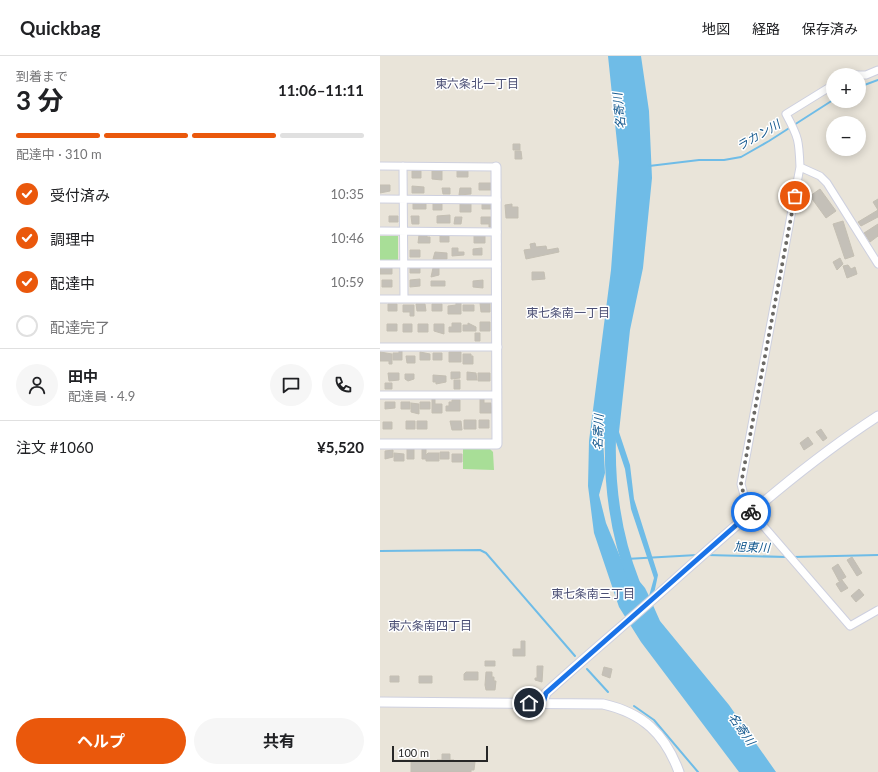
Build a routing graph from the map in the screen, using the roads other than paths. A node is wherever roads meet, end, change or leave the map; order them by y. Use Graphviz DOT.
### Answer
graph roads {
  1 [pos="878,70"];
  2 [pos="866,75"];
  3 [pos="826,89"];
  4 [pos="380,166"];
  5 [pos="403,166"];
  6 [pos="496,167"];
  7 [pos="800,167"];
  8 [pos="380,199"];
  9 [pos="404,199"];
  10 [pos="496,200"];
  11 [pos="380,231"];
  12 [pos="404,231"];
  13 [pos="497,232"];
  14 [pos="380,264"];
  15 [pos="404,264"];
  16 [pos="497,264"];
  17 [pos="878,264"];
  18 [pos="380,299"];
  19 [pos="404,299"];
  20 [pos="497,299"];
  21 [pos="380,347"];
  22 [pos="498,347"];
  23 [pos="380,395"];
  24 [pos="497,395"];
  25 [pos="878,416"];
  26 [pos="380,444"];
  27 [pos="756,508"];
  28 [pos="878,610"];
  29 [pos="380,702"];
  30 [pos="543,703"];
  31 [pos="679,772"];
  1 -- 2 [label="street"];
  3 -- 7 [label="street"];
  4 -- 5 [label="street"];
  5 -- 6 [label="street"];
  5 -- 9 [label="street"];
  6 -- 10 [label="street"];
  7 -- 17 [label="street"];
  7 -- 27 [label="street"];
  8 -- 9 [label="street"];
  9 -- 10 [label="street"];
  9 -- 12 [label="street"];
  10 -- 13 [label="street"];
  11 -- 12 [label="street"];
  12 -- 13 [label="street"];
  12 -- 15 [label="street"];
  13 -- 16 [label="street"];
  14 -- 15 [label="street"];
  15 -- 16 [label="street"];
  15 -- 19 [label="street"];
  16 -- 20 [label="street"];
  18 -- 19 [label="street"];
  19 -- 20 [label="street"];
  20 -- 22 [label="street"];
  21 -- 22 [label="street"];
  22 -- 24 [label="street"];
  23 -- 24 [label="street"];
  24 -- 26 [label="street"];
  25 -- 27 [label="street"];
  27 -- 28 [label="street"];
  27 -- 30 [label="street"];
  29 -- 30 [label="street"];
  30 -- 31 [label="street"];
}
